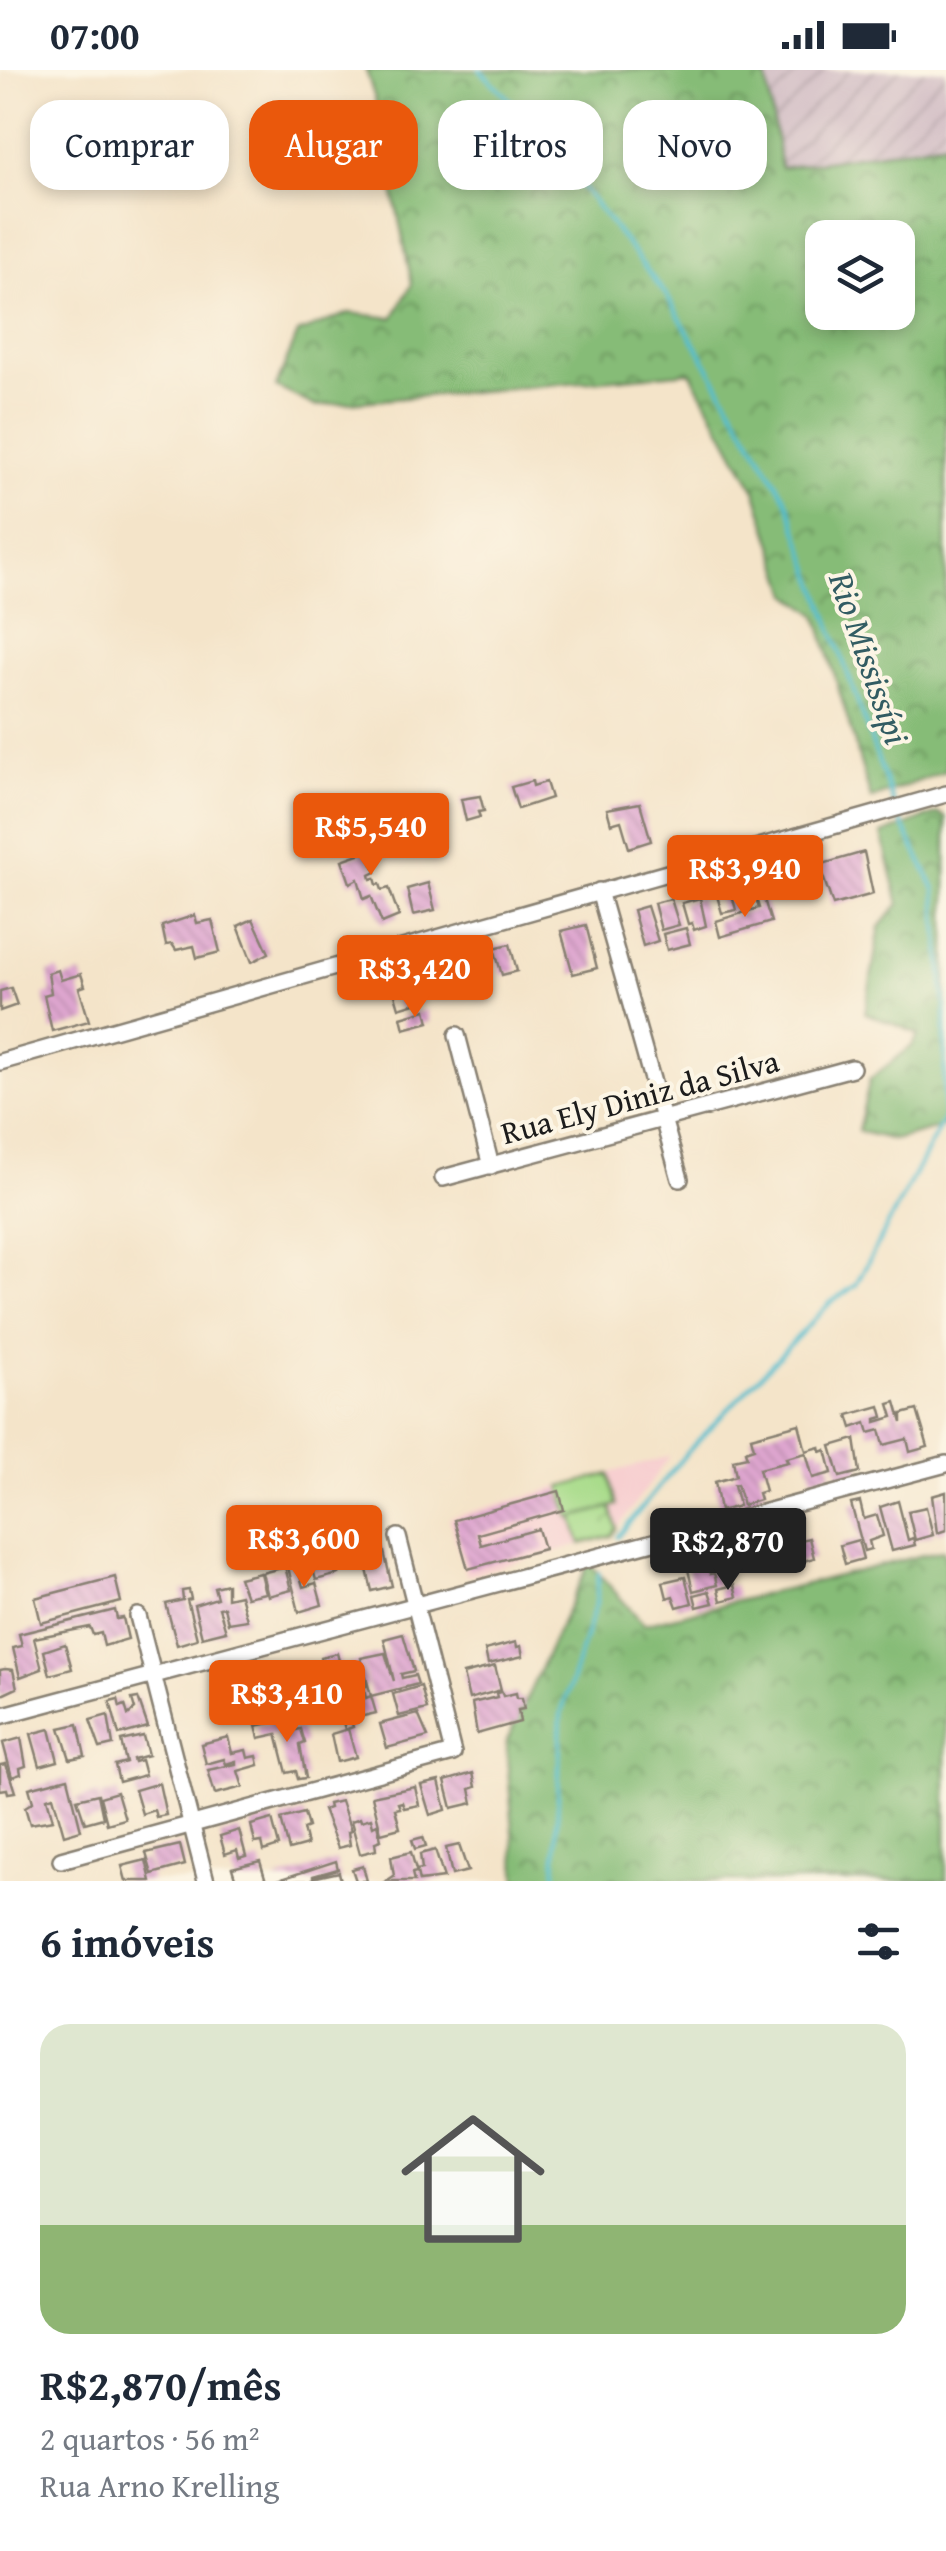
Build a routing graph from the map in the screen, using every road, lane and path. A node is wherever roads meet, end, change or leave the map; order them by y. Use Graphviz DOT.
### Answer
graph roads {
  1 [pos="946,794"];
  2 [pos="600,891"];
  3 [pos="458,1035"];
  4 [pos="0,1062"];
  5 [pos="852,1068"];
  6 [pos="663,1119"];
  7 [pos="491,1166"];
  8 [pos="443,1178"];
  9 [pos="680,1179"];
  10 [pos="946,1464"];
  11 [pos="398,1537"];
  12 [pos="414,1605"];
  13 [pos="138,1616"];
  14 [pos="153,1675"];
  15 [pos="0,1716"];
  16 [pos="191,1824"];
  17 [pos="61,1860"];
  18 [pos="206,1881"];
  1 -- 2 [label="street"];
  2 -- 4 [label="street"];
  2 -- 6 [label="street"];
  3 -- 7 [label="street"];
  5 -- 6 [label="street, Rua Ely Diniz da Silva"];
  6 -- 7 [label="street, Rua Ely Diniz da Silva"];
  6 -- 9 [label="street"];
  7 -- 8 [label="street, Rua Ely Diniz da Silva"];
  10 -- 12 [label="street"];
  11 -- 12 [label="street"];
  12 -- 14 [label="street"];
  12 -- 16 [label="street"];
  13 -- 14 [label="street"];
  14 -- 15 [label="street"];
  14 -- 16 [label="street"];
  16 -- 17 [label="street"];
  16 -- 18 [label="street"];
}
